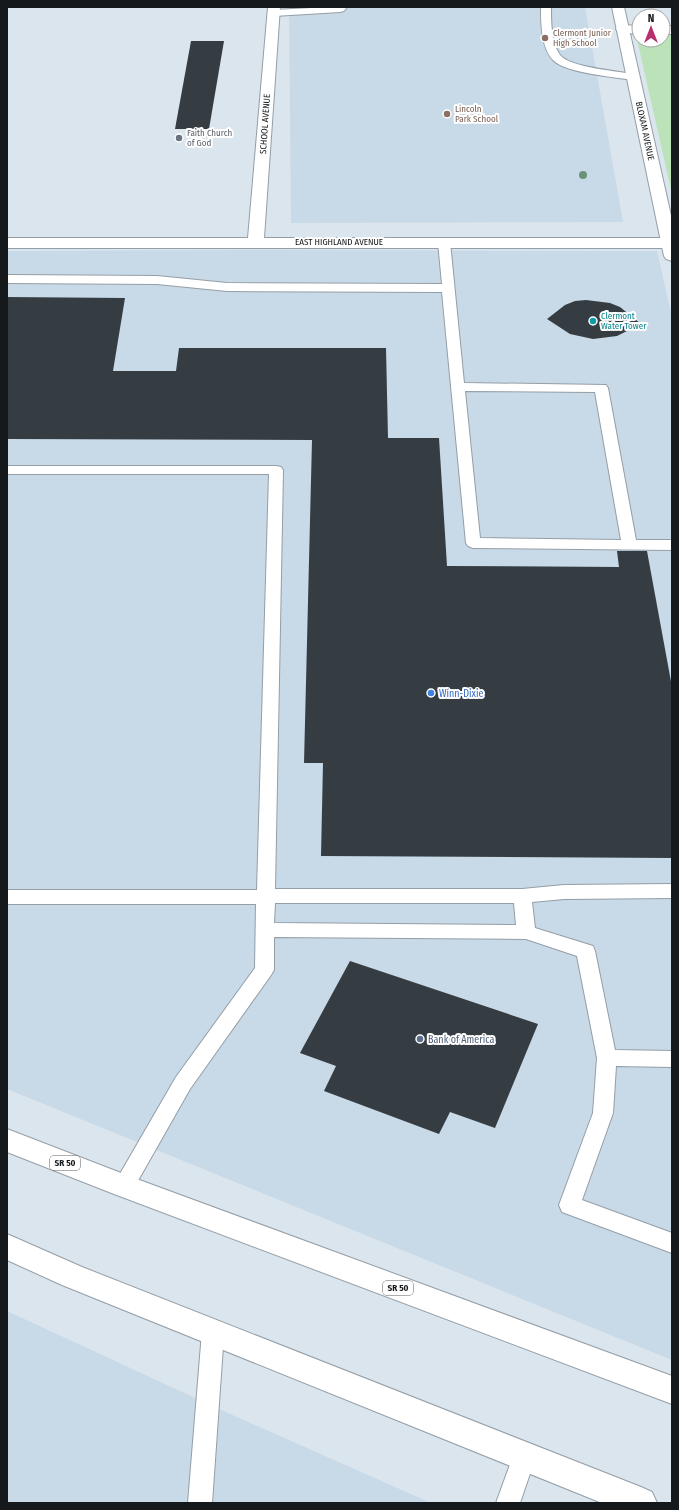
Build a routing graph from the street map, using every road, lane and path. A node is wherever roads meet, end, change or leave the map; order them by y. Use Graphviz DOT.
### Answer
graph roads {
  1 [pos="342,7"];
  2 [pos="546,7"];
  3 [pos="618,7"];
  4 [pos="274,10"];
  5 [pos="623,29"];
  6 [pos="631,30"];
  7 [pos="634,77"];
  8 [pos="256,242"];
  9 [pos="444,242"];
  10 [pos="7,243"];
  11 [pos="671,247"];
  12 [pos="7,279"];
  13 [pos="449,288"];
  14 [pos="458,387"];
  15 [pos="7,470"];
  16 [pos="629,544"];
  17 [pos="672,545"];
  18 [pos="672,891"];
  19 [pos="522,896"];
  20 [pos="7,897"];
  21 [pos="266,897"];
  22 [pos="265,930"];
  23 [pos="526,932"];
  24 [pos="608,1058"];
  25 [pos="672,1059"];
  26 [pos="7,1140"];
  27 [pos="124,1186"];
  28 [pos="672,1243"];
  29 [pos="7,1247"];
  30 [pos="213,1332"];
  31 [pos="672,1390"];
  32 [pos="524,1456"];
  33 [pos="200,1503"];
  34 [pos="508,1503"];
  35 [pos="641,1503"];
  1 -- 4 [label="lane"];
  2 -- 7 [label="lane"];
  3 -- 5 [label="main road, BLOXAM AVENUE"];
  4 -- 8 [label="main road, SCHOOL AVENUE"];
  5 -- 6 [label="main road"];
  5 -- 7 [label="main road, BLOXAM AVENUE"];
  7 -- 11 [label="main road, BLOXAM AVENUE"];
  8 -- 9 [label="main road, EAST HIGHLAND AVENUE"];
  8 -- 10 [label="main road, EAST HIGHLAND AVENUE"];
  9 -- 11 [label="main road, EAST HIGHLAND AVENUE"];
  9 -- 13 [label="lane"];
  12 -- 13 [label="lane"];
  13 -- 14 [label="lane"];
  14 -- 16 [label="lane"];
  14 -- 16 [label="lane"];
  15 -- 21 [label="lane"];
  16 -- 17 [label="lane"];
  18 -- 19 [label="lane"];
  19 -- 21 [label="lane"];
  19 -- 23 [label="lane"];
  20 -- 21 [label="lane"];
  21 -- 22 [label="lane"];
  22 -- 23 [label="lane"];
  22 -- 27 [label="lane"];
  23 -- 24 [label="lane"];
  24 -- 25 [label="lane"];
  24 -- 28 [label="lane"];
  26 -- 27 [label="main road, SR 50"];
  27 -- 31 [label="main road, SR 50"];
  29 -- 30 [label="main road"];
  30 -- 32 [label="main road"];
  30 -- 33 [label="lane"];
  32 -- 34 [label="lane"];
  32 -- 35 [label="main road"];
}
